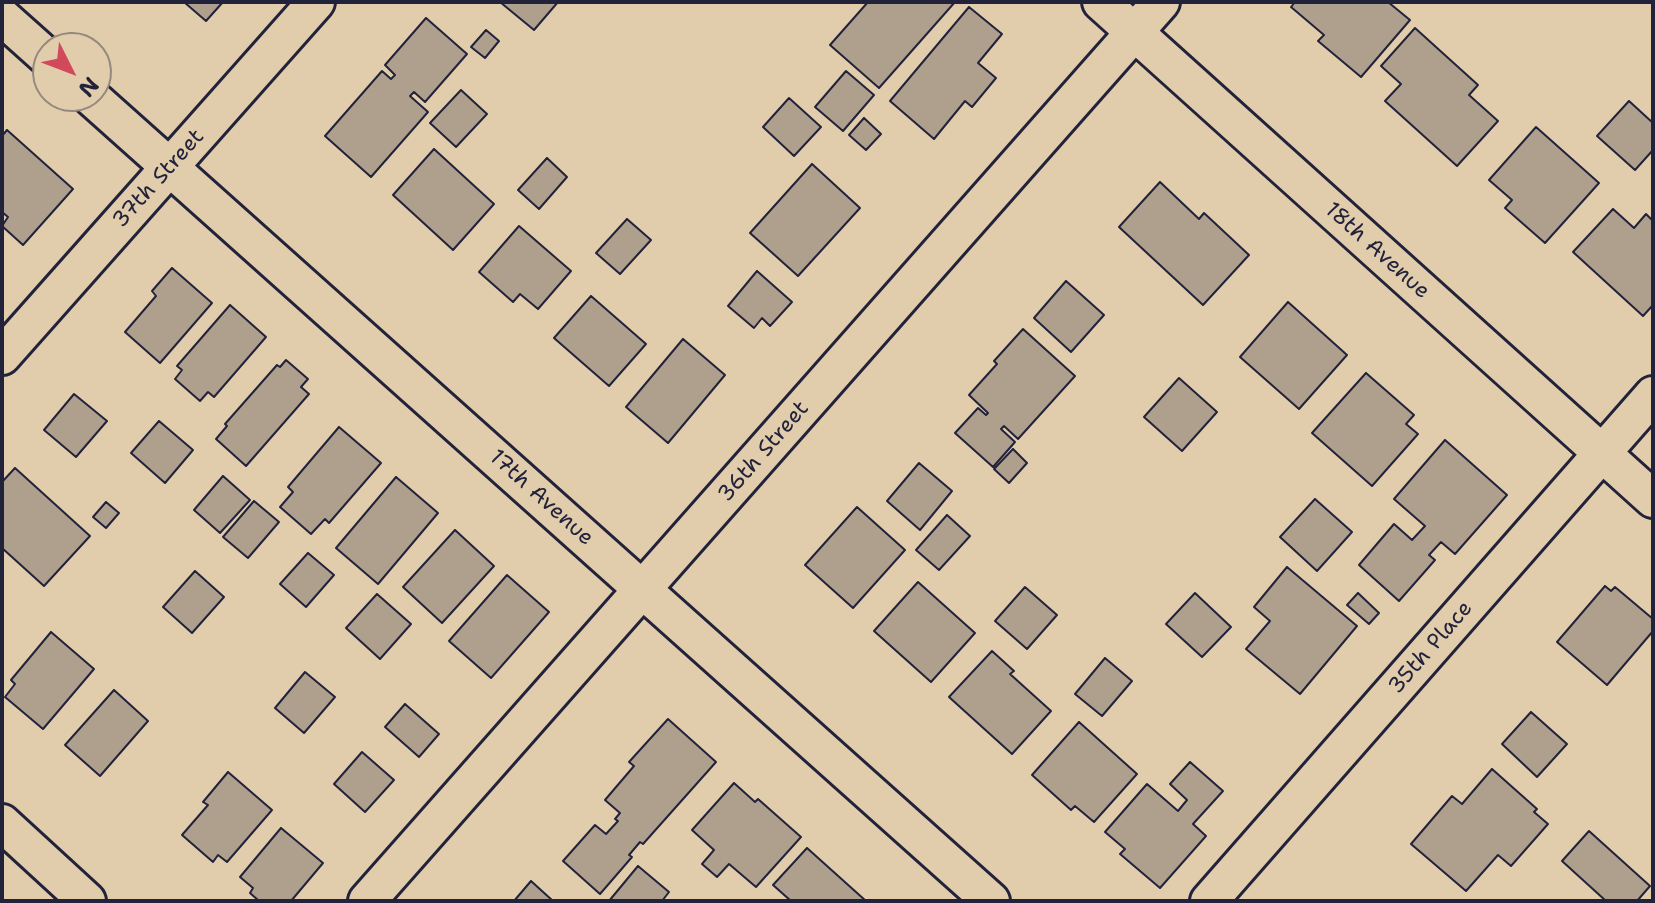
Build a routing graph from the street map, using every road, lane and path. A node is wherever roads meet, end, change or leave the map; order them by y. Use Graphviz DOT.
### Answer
graph roads {
  1 [pos="316,2"];
  2 [pos="1101,2"];
  3 [pos="1161,2"];
  4 [pos="2,17"];
  5 [pos="1134,32"];
  6 [pos="32,44"];
  7 [pos="108,112"];
  8 [pos="170,167"];
  9 [pos="2,356"];
  10 [pos="1653,395"];
  11 [pos="1602,454"];
  12 [pos="1653,499"];
  13 [pos="642,589"];
  14 [pos="2,823"];
  15 [pos="87,901"];
  16 [pos="367,901"];
  17 [pos="991,901"];
  18 [pos="1209,901"];
  1 -- 8 [label="street, 37th Street"];
  2 -- 5 [label="street, 18th Avenue"];
  3 -- 5 [label="street, 36th Street"];
  4 -- 6 [label="street"];
  5 -- 11 [label="street, 18th Avenue"];
  5 -- 13 [label="street, 36th Street"];
  7 -- 8 [label="street, 17th Avenue"];
  8 -- 9 [label="street, 37th Street"];
  8 -- 13 [label="street, 17th Avenue"];
  10 -- 11 [label="street, 35th Place"];
  11 -- 12 [label="street, 18th Avenue"];
  11 -- 18 [label="street, 35th Place"];
  13 -- 16 [label="street, 36th Street"];
  13 -- 17 [label="street, 17th Avenue"];
  14 -- 15 [label="street"];
}
